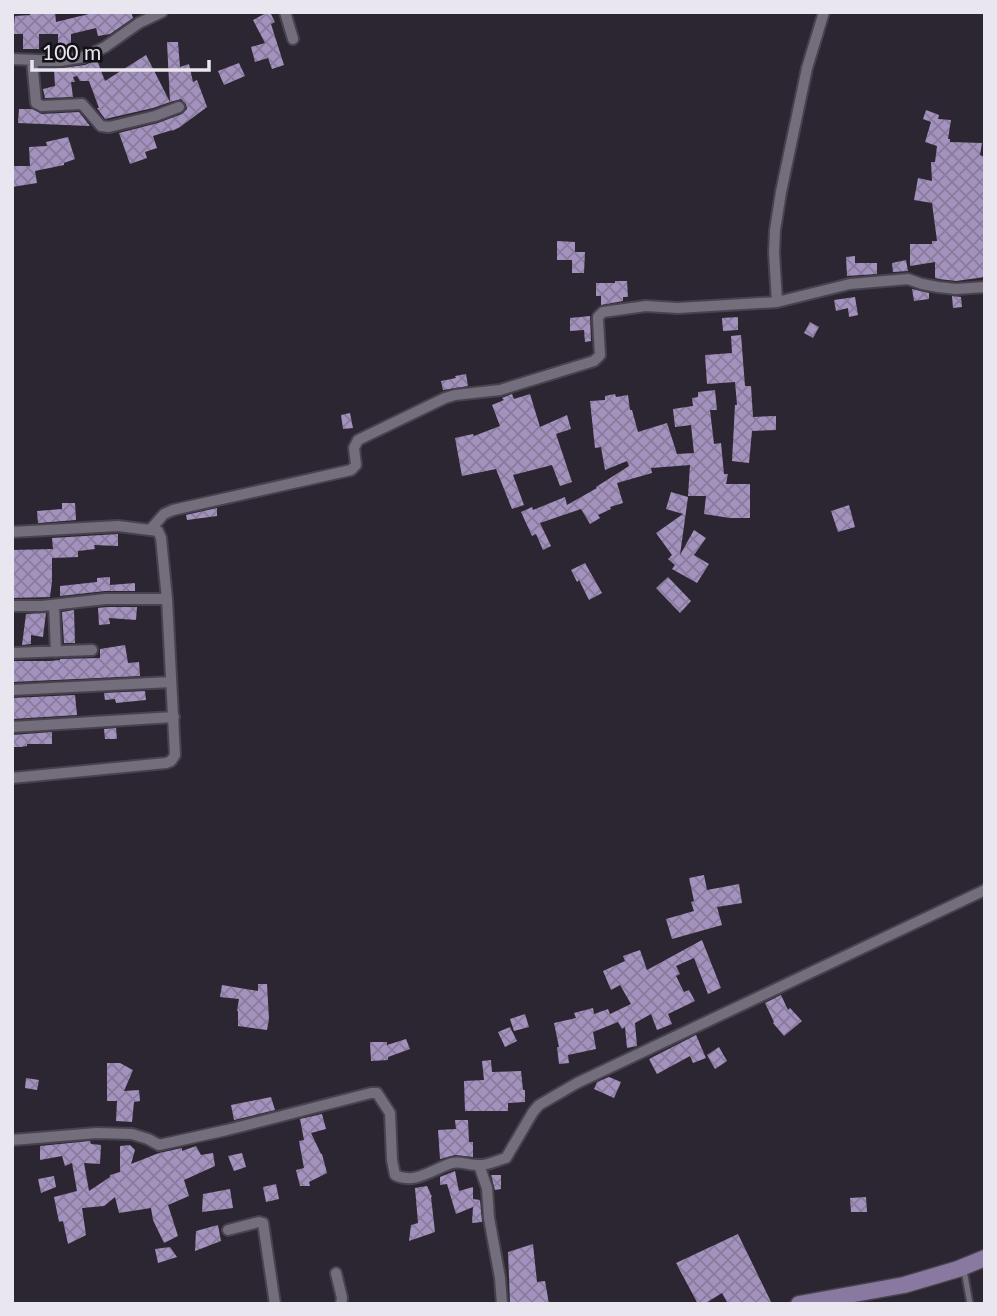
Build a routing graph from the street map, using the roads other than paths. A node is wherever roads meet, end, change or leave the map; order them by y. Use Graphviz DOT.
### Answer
graph roads {
  1 [pos="162,12"];
  2 [pos="285,12"];
  3 [pos="824,12"];
  4 [pos="136,18"];
  5 [pos="293,39"];
  6 [pos="12,59"];
  7 [pos="32,61"];
  8 [pos="179,107"];
  9 [pos="985,287"];
  10 [pos="777,302"];
  11 [pos="150,530"];
  12 [pos="12,531"];
  13 [pos="167,599"];
  14 [pos="54,605"];
  15 [pos="12,606"];
  16 [pos="92,650"];
  17 [pos="56,652"];
  18 [pos="12,653"];
  19 [pos="171,681"];
  20 [pos="12,690"];
  21 [pos="174,717"];
  22 [pos="12,727"];
  23 [pos="12,778"];
  24 [pos="985,890"];
  25 [pos="12,1140"];
  26 [pos="479,1166"];
  27 [pos="228,1230"];
  28 [pos="985,1258"];
  29 [pos="964,1266"];
  30 [pos="336,1273"];
  31 [pos="848,1300"];
  32 [pos="275,1304"];
  33 [pos="341,1304"];
  34 [pos="502,1304"];
  35 [pos="799,1304"];
  36 [pos="970,1304"];
  1 -- 4 [label="street"];
  2 -- 5 [label="street"];
  3 -- 10 [label="street"];
  4 -- 7 [label="street"];
  6 -- 7 [label="street"];
  7 -- 8 [label="street"];
  9 -- 10 [label="street"];
  10 -- 11 [label="street"];
  11 -- 12 [label="street"];
  11 -- 13 [label="street"];
  13 -- 14 [label="street"];
  13 -- 19 [label="street"];
  14 -- 15 [label="street"];
  14 -- 17 [label="street"];
  16 -- 17 [label="street"];
  17 -- 18 [label="street"];
  19 -- 20 [label="street"];
  19 -- 21 [label="street"];
  21 -- 22 [label="street"];
  21 -- 23 [label="street"];
  24 -- 26 [label="street"];
  25 -- 26 [label="street"];
  26 -- 34 [label="street"];
  27 -- 32 [label="street"];
  28 -- 29 [label="street"];
  29 -- 31 [label="street"];
  29 -- 36 [label="lane"];
  30 -- 33 [label="street"];
  31 -- 35 [label="street"];
}
